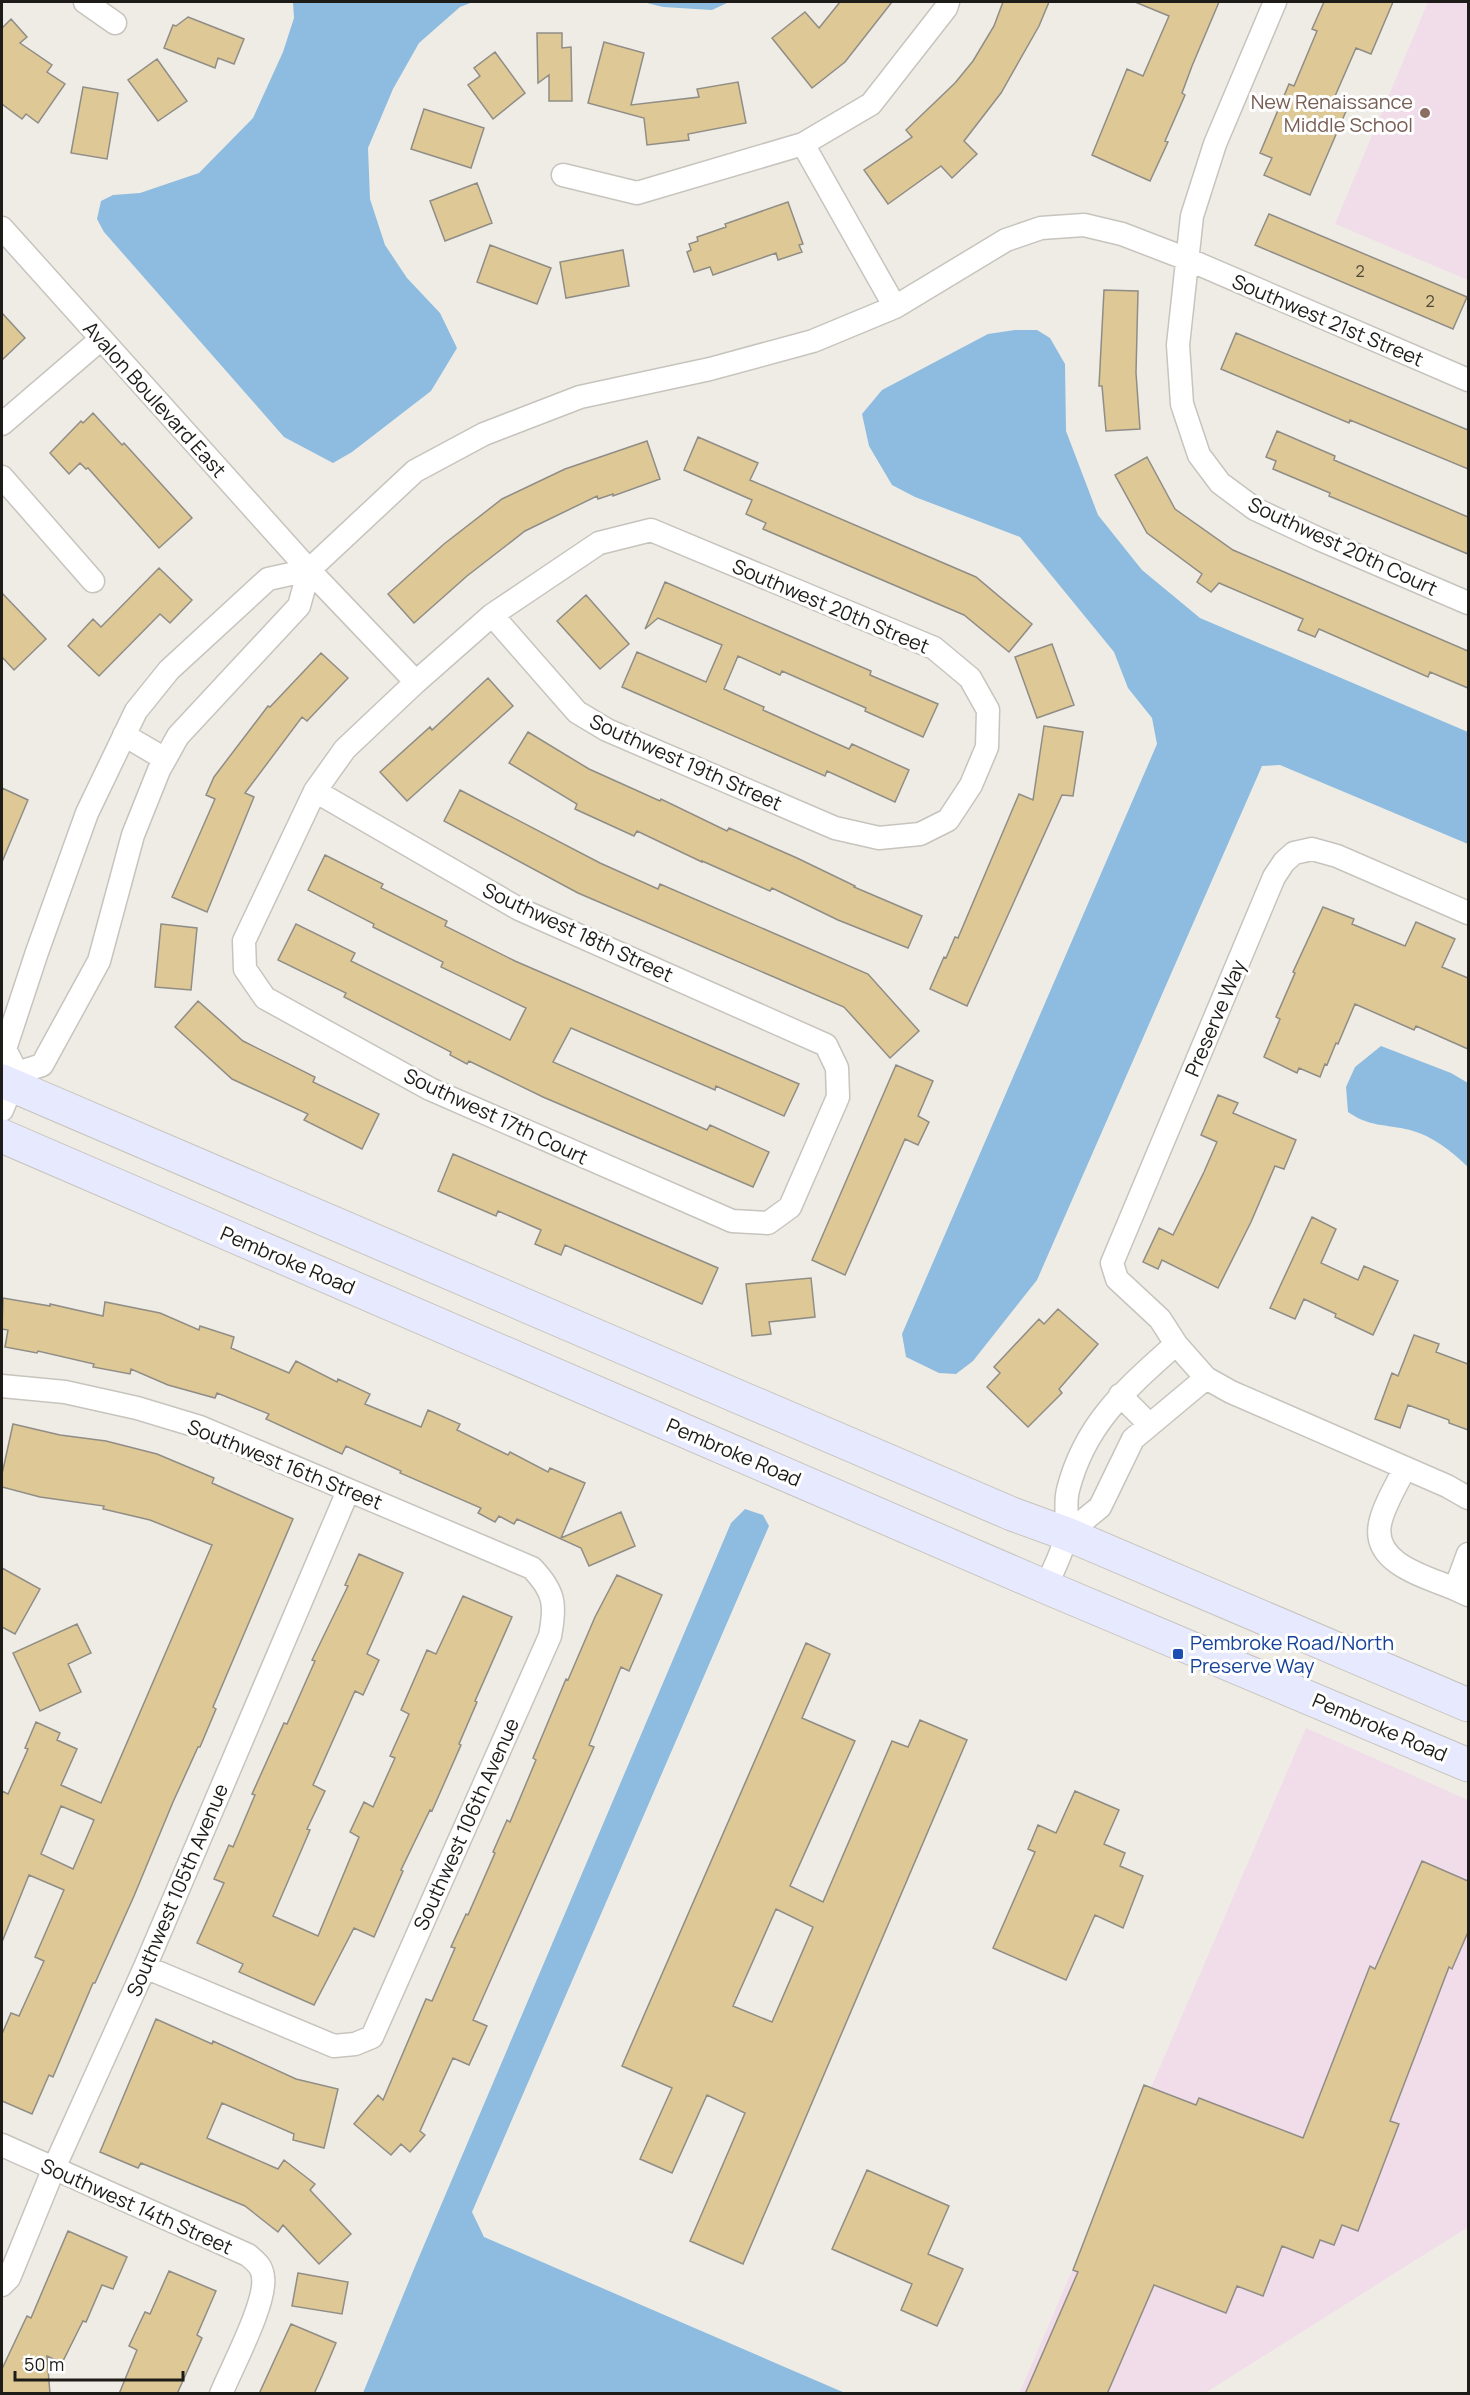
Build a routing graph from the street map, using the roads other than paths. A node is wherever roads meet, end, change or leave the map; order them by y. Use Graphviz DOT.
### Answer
graph roads {
  1 [pos="85,2"];
  2 [pos="948,2"];
  3 [pos="1275,2"];
  4 [pos="115,23"];
  5 [pos="802,144"];
  6 [pos="563,175"];
  7 [pos="2,228"];
  8 [pos="1187,259"];
  9 [pos="895,308"];
  10 [pos="101,339"];
  11 [pos="1468,381"];
  12 [pos="2,424"];
  13 [pos="2,477"];
  14 [pos="309,570"];
  15 [pos="93,581"];
  16 [pos="1468,603"];
  17 [pos="492,615"];
  18 [pos="416,682"];
  19 [pos="124,735"];
  20 [pos="165,759"];
  21 [pos="315,791"];
  22 [pos="920,834"];
  23 [pos="1468,913"];
  24 [pos="8,1087"];
  25 [pos="2,1136"];
  26 [pos="768,1223"];
  27 [pos="1176,1344"];
  28 [pos="1206,1378"];
  29 [pos="2,1386"];
  30 [pos="1120,1395"];
  31 [pos="1149,1424"];
  32 [pos="1405,1468"];
  33 [pos="348,1491"];
  34 [pos="1468,1498"];
  35 [pos="1067,1534"];
  36 [pos="1468,1554"];
  37 [pos="1046,1587"];
  38 [pos="549,1591"];
  39 [pos="1462,1592"];
  40 [pos="1468,1705"];
  41 [pos="1468,1765"];
  42 [pos="145,1966"];
  43 [pos="2,2145"];
  44 [pos="54,2168"];
  45 [pos="2,2285"];
  46 [pos="221,2394"];
  1 -- 4 [label="street"];
  2 -- 5 [label="street"];
  3 -- 8 [label="street"];
  5 -- 6 [label="street"];
  5 -- 9 [label="street"];
  7 -- 10 [label="street, Avalon Boulevard East"];
  8 -- 9 [label="street, Southwest 21st Street"];
  8 -- 11 [label="street, Southwest 21st Street"];
  8 -- 16 [label="street, Southwest 20th Court"];
  9 -- 14 [label="street, Southwest 21st Street"];
  10 -- 12 [label="street"];
  10 -- 14 [label="street, Avalon Boulevard East"];
  13 -- 15 [label="street"];
  14 -- 18 [label="street, Avalon Boulevard East"];
  14 -- 19 [label="street"];
  14 -- 20 [label="street"];
  17 -- 18 [label="street"];
  17 -- 22 [label="street, Southwest 19th Street"];
  17 -- 22 [label="street, Southwest 20th Street"];
  18 -- 21 [label="street"];
  19 -- 20 [label="street"];
  19 -- 24 [label="street"];
  20 -- 24 [label="street"];
  21 -- 26 [label="street, Southwest 18th Street"];
  21 -- 26 [label="street, Southwest 17th Court"];
  23 -- 27 [label="street, Preserve Way"];
  24 -- 35 [label="main road"];
  25 -- 37 [label="main road, Pembroke Road"];
  27 -- 28 [label="street, Preserve Way"];
  27 -- 30 [label="street"];
  28 -- 31 [label="street"];
  28 -- 32 [label="street, Preserve Way"];
  29 -- 33 [label="street, Southwest 16th Street"];
  30 -- 31 [label="street"];
  30 -- 35 [label="street"];
  31 -- 35 [label="street"];
  32 -- 34 [label="street, Preserve Way"];
  32 -- 39 [label="street"];
  33 -- 38 [label="street, Southwest 16th Street"];
  33 -- 42 [label="street, Southwest 105th Avenue"];
  35 -- 37 [label="street"];
  35 -- 40 [label="main road"];
  36 -- 39 [label="street"];
  37 -- 41 [label="main road, Pembroke Road"];
  38 -- 42 [label="street, Southwest 106th Avenue"];
  42 -- 44 [label="street, Southwest 105th Avenue"];
  43 -- 44 [label="street, Southwest 14th Street"];
  44 -- 45 [label="street, Southwest 105th Avenue"];
  44 -- 46 [label="street, Southwest 14th Street"];
}
